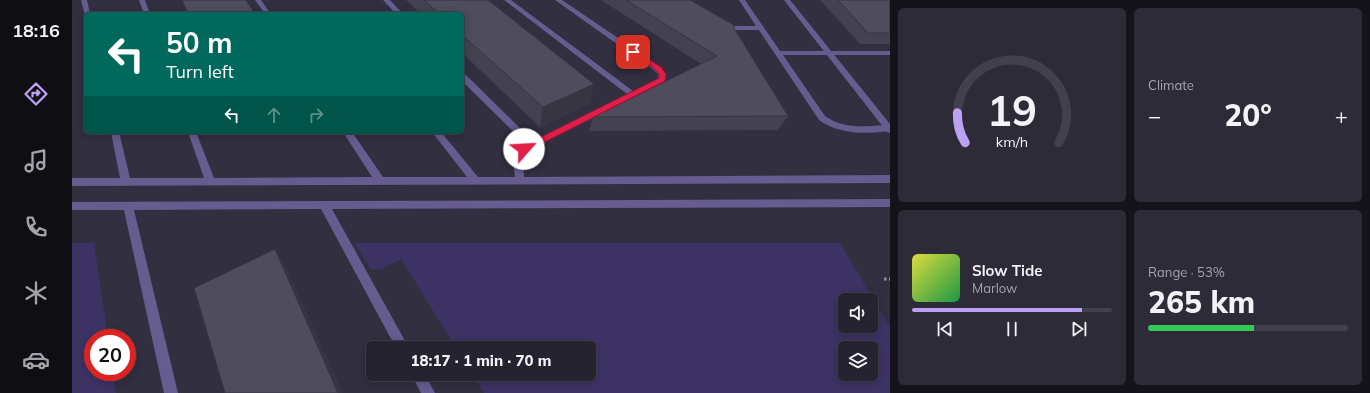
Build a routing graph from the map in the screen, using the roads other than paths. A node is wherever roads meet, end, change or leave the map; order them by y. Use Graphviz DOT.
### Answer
graph roads {
  1 [pos="84,0"];
  2 [pos="142,0"];
  3 [pos="258,0"];
  4 [pos="386,0"];
  5 [pos="507,0"];
  6 [pos="558,0"];
  7 [pos="742,0"];
  8 [pos="786,0"];
  9 [pos="87,12"];
  10 [pos="146,12"];
  11 [pos="267,12"];
  12 [pos="398,12"];
  13 [pos="718,23"];
  14 [pos="761,28"];
  15 [pos="829,53"];
  16 [pos="890,53"];
  17 [pos="779,54"];
  18 [pos="464,78"];
  19 [pos="632,95"];
  20 [pos="889,129"];
  21 [pos="115,134"];
  22 [pos="193,134"];
  23 [pos="348,134"];
  24 [pos="438,134"];
  25 [pos="532,145"];
  26 [pos="890,179"];
  27 [pos="520,180"];
  28 [pos="210,181"];
  29 [pos="380,181"];
  30 [pos="476,181"];
  31 [pos="72,182"];
  32 [pos="126,182"];
  33 [pos="890,203"];
  34 [pos="324,205"];
  35 [pos="72,206"];
  36 [pos="128,206"];
  37 [pos="399,341"];
  38 [pos="422,381"];
  39 [pos="171,393"];
  40 [pos="428,393"];
  1 -- 9 [label="street"];
  2 -- 10 [label="street"];
  3 -- 11 [label="street"];
  4 -- 12 [label="street"];
  5 -- 19 [label="street"];
  6 -- 19 [label="street"];
  7 -- 14 [label="street"];
  8 -- 15 [label="street"];
  13 -- 14 [label="street"];
  14 -- 17 [label="street"];
  15 -- 16 [label="street"];
  15 -- 17 [label="street"];
  15 -- 20 [label="street"];
  17 -- 20 [label="street"];
  18 -- 25 [label="street"];
  19 -- 25 [label="street"];
  21 -- 32 [label="street"];
  22 -- 28 [label="street"];
  23 -- 29 [label="street"];
  24 -- 30 [label="street"];
  25 -- 27 [label="street"];
  26 -- 27 [label="street"];
  27 -- 30 [label="street"];
  28 -- 29 [label="street"];
  28 -- 32 [label="street"];
  29 -- 30 [label="street"];
  31 -- 32 [label="street"];
  33 -- 34 [label="street"];
  34 -- 36 [label="street"];
  34 -- 37 [label="street"];
  35 -- 36 [label="street"];
  36 -- 39 [label="street"];
  38 -- 40 [label="street"];
}
